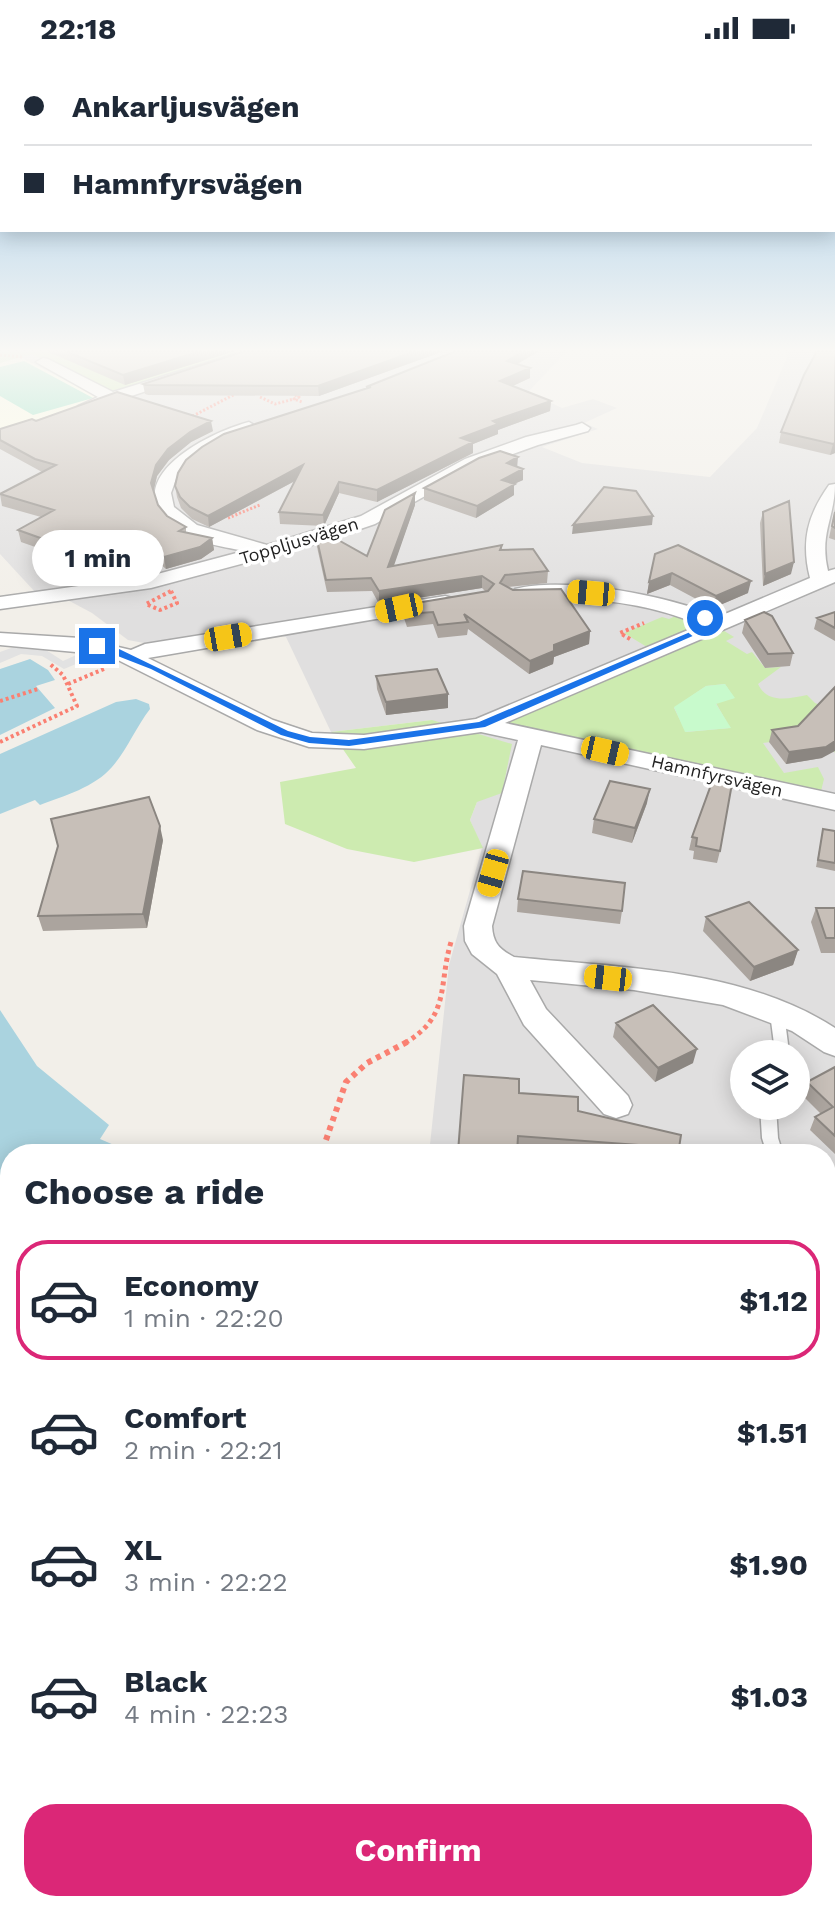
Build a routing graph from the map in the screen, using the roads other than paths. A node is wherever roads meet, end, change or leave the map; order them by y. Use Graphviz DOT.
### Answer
graph roads {
  1 [pos="219,438"];
  2 [pos="545,438"];
  3 [pos="835,489"];
  4 [pos="264,550"];
  5 [pos="828,578"];
  6 [pos="512,594"];
  7 [pos="467,599"];
  8 [pos="0,603"];
  9 [pos="716,624"];
  10 [pos="0,639"];
  11 [pos="133,658"];
  12 [pos="481,725"];
  13 [pos="531,736"];
  14 [pos="835,802"];
  15 [pos="508,967"];
  16 [pos="777,1013"];
  17 [pos="780,1040"];
  18 [pos="835,1044"];
  19 [pos="616,1105"];
  20 [pos="769,1120"];
  21 [pos="772,1144"];
  1 -- 4 [label="street"];
  2 -- 4 [label="street, Toppljusvägen"];
  3 -- 5 [label="street"];
  4 -- 8 [label="street, Toppljusvägen"];
  5 -- 9 [label="street"];
  6 -- 9 [label="street"];
  7 -- 11 [label="street"];
  9 -- 12 [label="street"];
  10 -- 11 [label="street, Hamnfyrsvägen"];
  11 -- 12 [label="street, Hamnfyrsvägen"];
  12 -- 13 [label="street, Hamnfyrsvägen"];
  13 -- 14 [label="street, Hamnfyrsvägen"];
  13 -- 15 [label="street"];
  15 -- 16 [label="street"];
  15 -- 19 [label="street"];
  16 -- 17 [label="lane"];
  16 -- 18 [label="street"];
  20 -- 21 [label="lane"];
}
